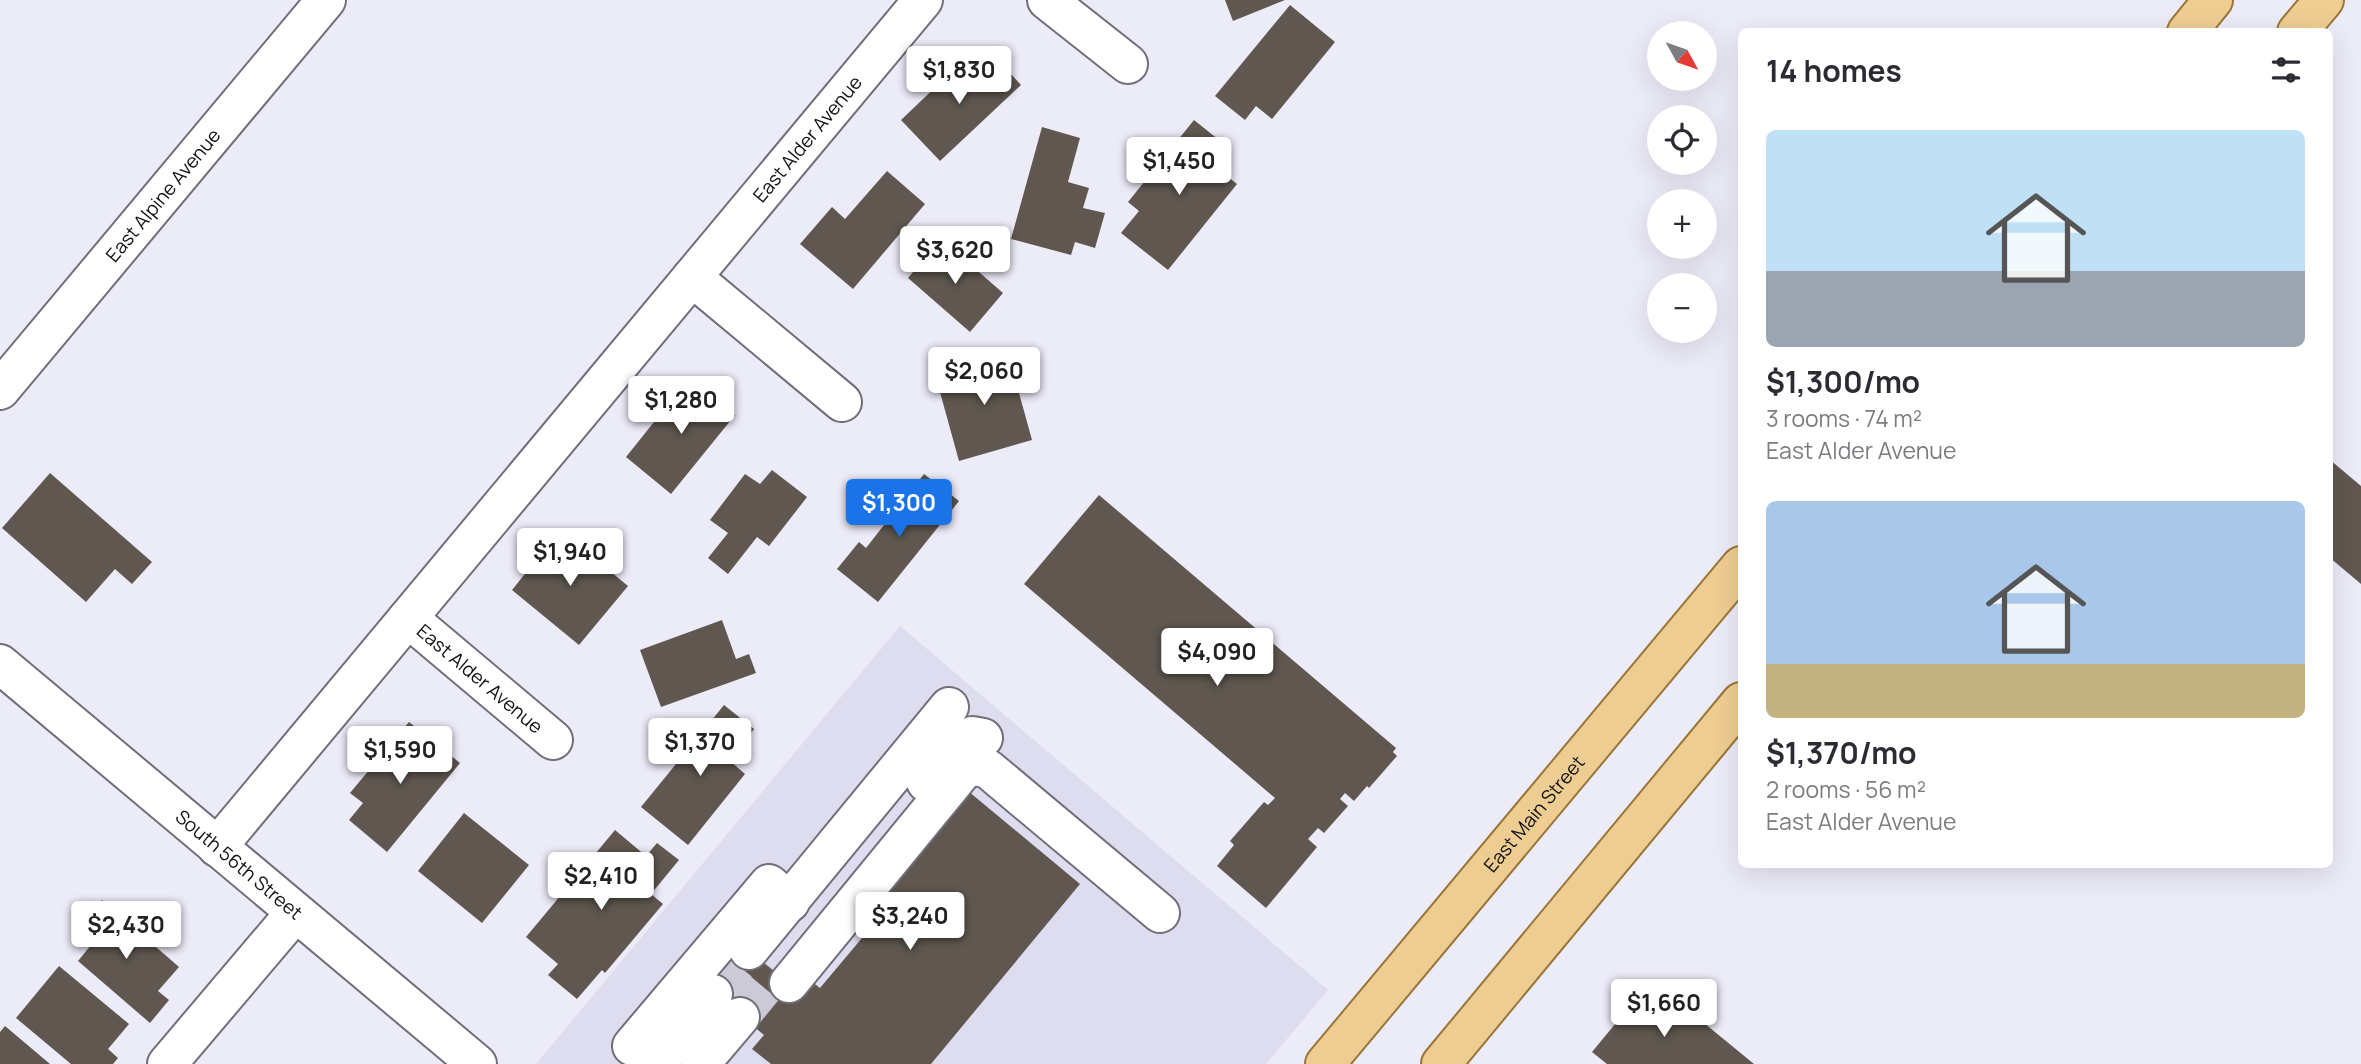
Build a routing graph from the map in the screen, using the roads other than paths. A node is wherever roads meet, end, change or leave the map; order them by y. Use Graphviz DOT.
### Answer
graph roads {
  1 [pos="326,0"];
  2 [pos="923,0"];
  3 [pos="1047,0"];
  4 [pos="2213,0"];
  5 [pos="2324,0"];
  6 [pos="2190,28"];
  7 [pos="2300,28"];
  8 [pos="1128,64"];
  9 [pos="692,277"];
  10 [pos="0,390"];
  11 [pos="842,402"];
  12 [pos="1738,570"];
  13 [pos="408,618"];
  14 [pos="0,664"];
  15 [pos="1738,706"];
  16 [pos="950,708"];
  17 [pos="983,738"];
  18 [pos="553,740"];
  19 [pos="217,846"];
  20 [pos="790,902"];
  21 [pos="295,913"];
  22 [pos="1160,913"];
  23 [pos="769,967"];
  24 [pos="733,1010"];
  25 [pos="644,1055"];
  26 [pos="167,1064"];
  27 [pos="477,1064"];
  28 [pos="677,1064"];
  29 [pos="700,1064"];
  30 [pos="721,1064"];
  31 [pos="1325,1064"];
  32 [pos="1441,1064"];
  1 -- 10 [label="street, East Alpine Avenue"];
  2 -- 9 [label="street, East Alder Avenue"];
  3 -- 8 [label="street"];
  4 -- 6 [label="main road"];
  5 -- 7 [label="main road"];
  9 -- 11 [label="street"];
  9 -- 13 [label="street, East Alder Avenue"];
  12 -- 31 [label="main road, East Main Street"];
  13 -- 18 [label="street, East Alder Avenue"];
  13 -- 19 [label="street, East Alder Avenue"];
  14 -- 19 [label="street, South 56th Street"];
  15 -- 32 [label="main road"];
  16 -- 20 [label="street"];
  17 -- 23 [label="street"];
  19 -- 21 [label="street, South 56th Street"];
  20 -- 23 [label="street"];
  20 -- 25 [label="street"];
  21 -- 26 [label="street"];
  21 -- 27 [label="street, South 56th Street"];
  22 -- 23 [label="street"];
  24 -- 25 [label="street"];
  24 -- 28 [label="street"];
  24 -- 29 [label="street"];
  24 -- 30 [label="street"];
}
